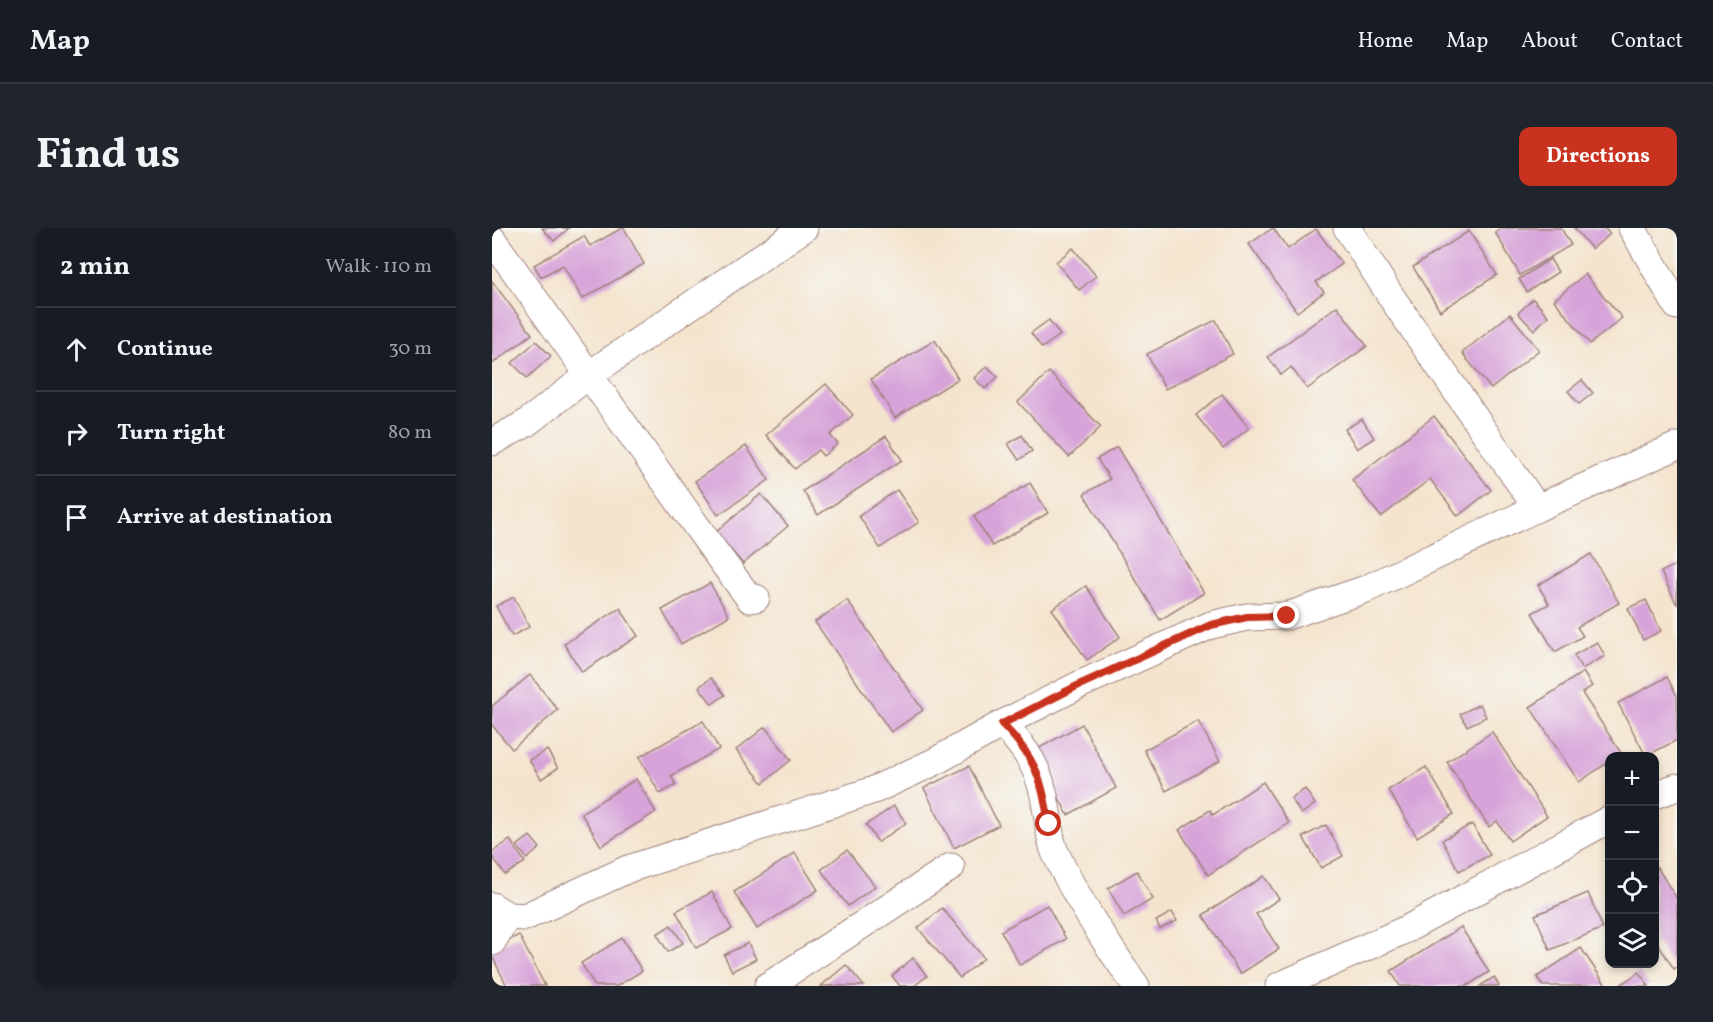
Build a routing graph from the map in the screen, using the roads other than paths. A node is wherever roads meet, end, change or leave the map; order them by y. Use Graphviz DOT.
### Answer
graph roads {
  1 [pos="804,228"];
  2 [pos="1347,228"];
  3 [pos="1638,230"];
  4 [pos="492,239"];
  5 [pos="1677,306"];
  6 [pos="589,375"];
  7 [pos="492,442"];
  8 [pos="1677,446"];
  9 [pos="1537,508"];
  10 [pos="756,598"];
  11 [pos="1002,724"];
  12 [pos="1677,787"];
  13 [pos="1659,793"];
  14 [pos="1605,822"];
  15 [pos="951,867"];
  16 [pos="500,911"];
  17 [pos="492,942"];
  18 [pos="768,986"];
  19 [pos="1136,986"];
  20 [pos="1279,986"];
  1 -- 6 [label="street"];
  2 -- 9 [label="street"];
  3 -- 5 [label="street"];
  4 -- 6 [label="street"];
  6 -- 7 [label="street"];
  6 -- 10 [label="street"];
  8 -- 9 [label="street"];
  9 -- 11 [label="street"];
  11 -- 16 [label="street"];
  11 -- 19 [label="street"];
  12 -- 13 [label="street"];
  14 -- 20 [label="street"];
  15 -- 18 [label="street"];
  16 -- 17 [label="street"];
}
